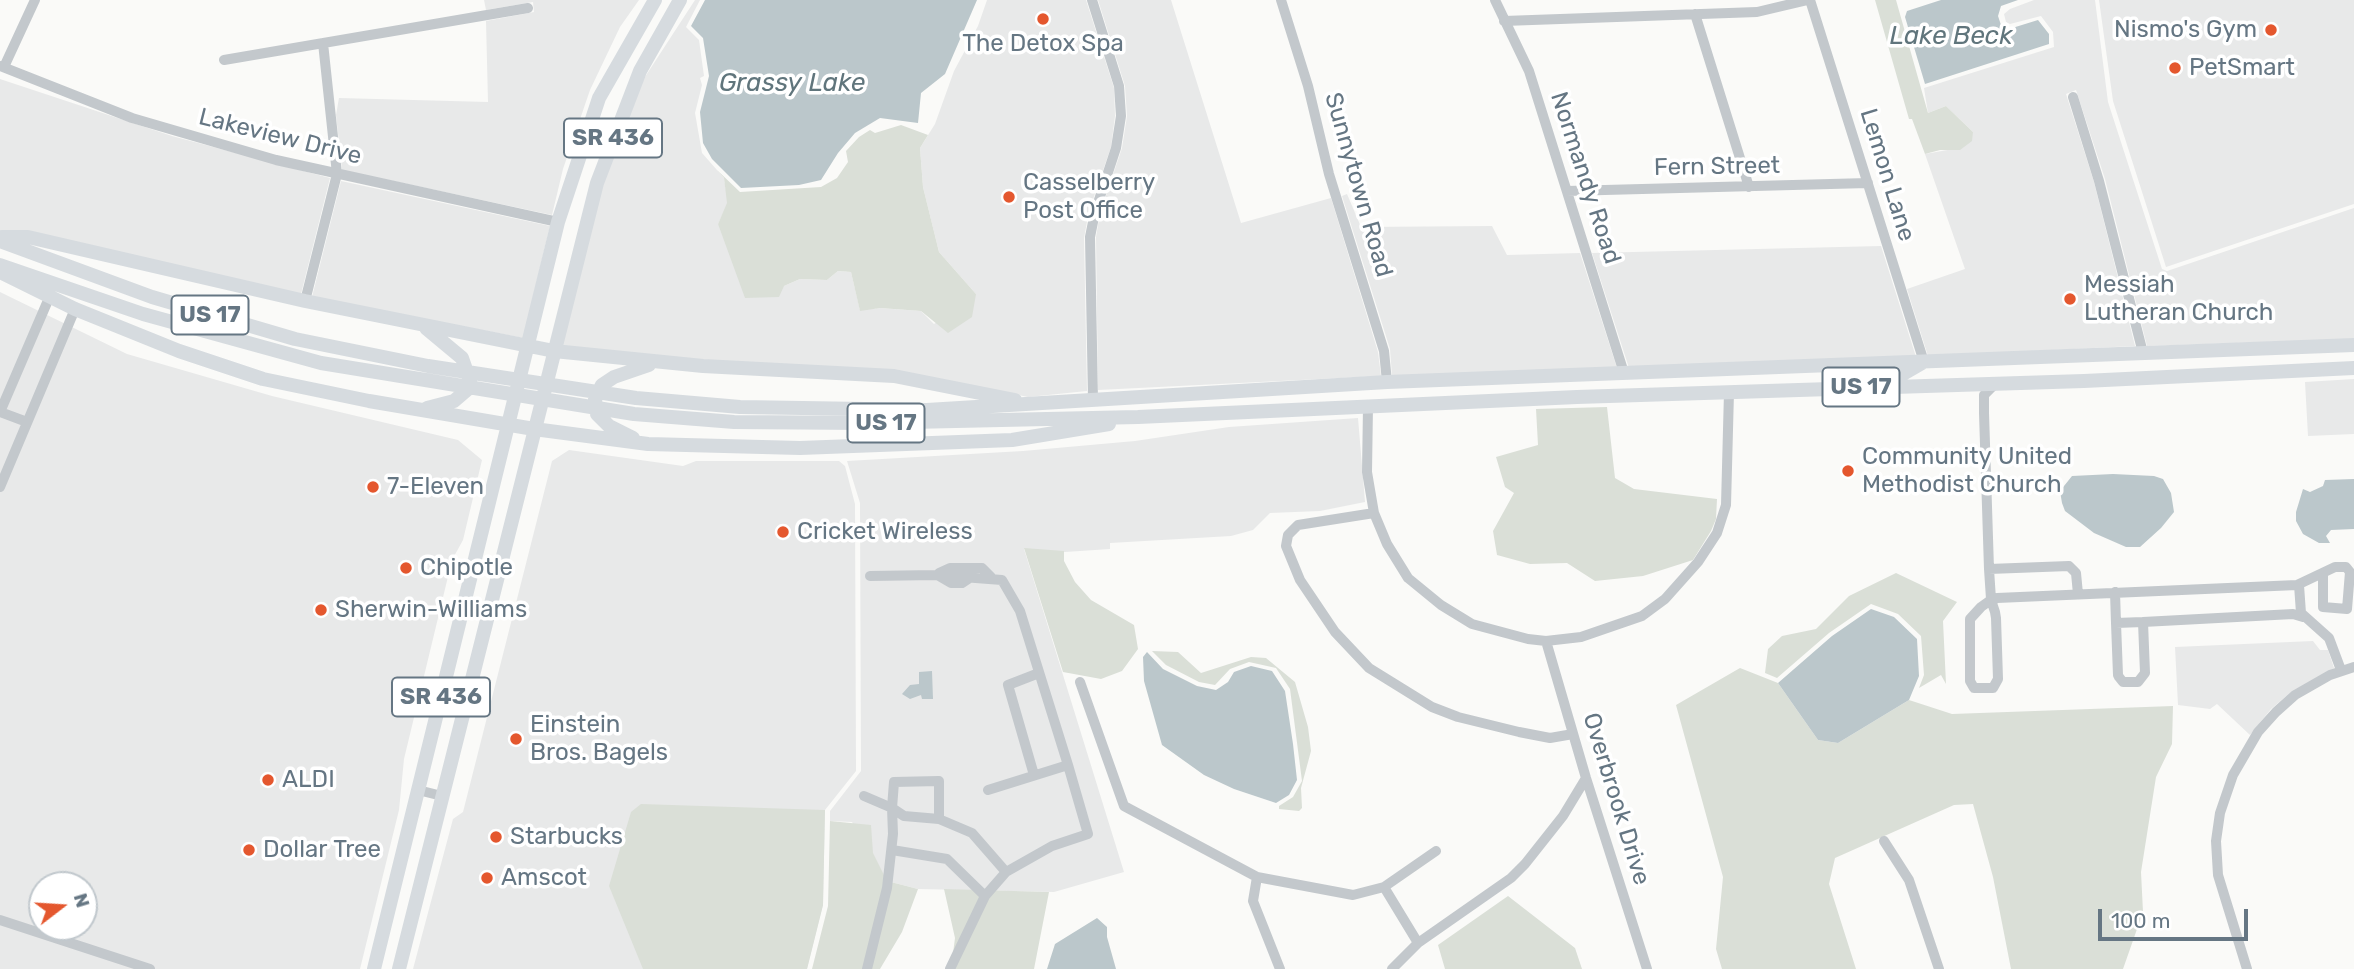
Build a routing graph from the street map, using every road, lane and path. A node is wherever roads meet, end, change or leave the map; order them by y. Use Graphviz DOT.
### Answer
graph roads {
  1 [pos="35,0"];
  2 [pos="655,0"];
  3 [pos="680,0"];
  4 [pos="1092,0"];
  5 [pos="1281,0"];
  6 [pos="1495,0"];
  7 [pos="1809,0"];
  8 [pos="528,8"];
  9 [pos="1695,14"];
  10 [pos="1504,21"];
  11 [pos="323,43"];
  12 [pos="224,60"];
  13 [pos="2,67"];
  14 [pos="2073,97"];
  15 [pos="337,174"];
  16 [pos="1868,183"];
  17 [pos="1749,187"];
  18 [pos="1567,191"];
  19 [pos="558,222"];
  20 [pos="0,239"];
  21 [pos="0,265"];
  22 [pos="0,272"];
  23 [pos="49,298"];
  24 [pos="304,301"];
  25 [pos="75,309"];
  26 [pos="421,325"];
  27 [pos="529,344"];
  28 [pos="2354,345"];
  29 [pos="554,351"];
  30 [pos="2143,353"];
  31 [pos="2038,356"];
  32 [pos="661,362"];
  33 [pos="1924,362"];
  34 [pos="1766,368"];
  35 [pos="2354,368"];
  36 [pos="1624,373"];
  37 [pos="2100,377"];
  38 [pos="2003,381"];
  39 [pos="1387,382"];
  40 [pos="1942,383"];
  41 [pos="1820,388"];
  42 [pos="1729,393"];
  43 [pos="1577,397"];
  44 [pos="1093,400"];
  45 [pos="1034,404"];
  46 [pos="1368,406"];
  47 [pos="1341,407"];
  48 [pos="415,410"];
  49 [pos="0,412"];
  50 [pos="1138,417"];
  51 [pos="27,422"];
  52 [pos="508,425"];
  53 [pos="534,429"];
  54 [pos="646,443"];
  55 [pos="1,483"];
  56 [pos="1374,513"];
  57 [pos="1989,569"];
  58 [pos="2323,574"];
  59 [pos="870,576"];
  60 [pos="2299,585"];
  61 [pos="2115,592"];
  62 [pos="2078,594"];
  63 [pos="1992,600"];
  64 [pos="2304,617"];
  65 [pos="2143,622"];
  66 [pos="2116,623"];
  67 [pos="1546,641"];
  68 [pos="2354,667"];
  69 [pos="2341,670"];
  70 [pos="1040,673"];
  71 [pos="1080,682"];
  72 [pos="1573,734"];
  73 [pos="1068,765"];
  74 [pos="1034,775"];
  75 [pos="1586,778"];
  76 [pos="418,790"];
  77 [pos="988,790"];
  78 [pos="442,796"];
  79 [pos="864,796"];
  80 [pos="892,808"];
  81 [pos="939,820"];
  82 [pos="1884,841"];
  83 [pos="892,850"];
  84 [pos="1436,851"];
  85 [pos="1006,872"];
  86 [pos="1257,877"];
  87 [pos="1384,887"];
  88 [pos="985,896"];
  89 [pos="0,920"];
  90 [pos="1418,943"];
  91 [pos="150,969"];
  92 [pos="374,969"];
  93 [pos="399,969"];
  94 [pos="867,969"];
  95 [pos="950,969"];
  96 [pos="1280,969"];
  97 [pos="1392,969"];
  98 [pos="1647,969"];
  99 [pos="1938,969"];
  100 [pos="2247,969"];
  1 -- 13 [label="street"];
  2 -- 19 [label="main road, SR 436"];
  3 -- 29 [label="main road, SR 436"];
  4 -- 44 [label="street"];
  5 -- 39 [label="street, Sunnytown Road"];
  6 -- 10 [label="street, Normandy Road"];
  7 -- 9 [label="street"];
  7 -- 16 [label="street, Lemon Lane"];
  8 -- 11 [label="street"];
  9 -- 10 [label="street"];
  9 -- 17 [label="street"];
  10 -- 18 [label="street, Normandy Road"];
  11 -- 12 [label="street"];
  11 -- 15 [label="street"];
  13 -- 15 [label="street, Lakeview Drive"];
  14 -- 30 [label="street"];
  15 -- 19 [label="street, Lakeview Drive"];
  15 -- 24 [label="street"];
  16 -- 17 [label="street, Fern Street"];
  16 -- 33 [label="street, Lemon Lane"];
  17 -- 18 [label="street, Fern Street"];
  18 -- 36 [label="street, Normandy Road"];
  19 -- 27 [label="main road, SR 436"];
  20 -- 24 [label="main road"];
  20 -- 45 [label="main road, US 17"];
  21 -- 50 [label="main road, US 17"];
  22 -- 23 [label="main road"];
  23 -- 25 [label="main road"];
  23 -- 49 [label="street"];
  24 -- 26 [label="main road"];
  25 -- 48 [label="main road"];
  25 -- 51 [label="street"];
  26 -- 27 [label="main road"];
  26 -- 48 [label="main road"];
  27 -- 29 [label="main road"];
  27 -- 52 [label="main road, SR 436"];
  28 -- 30 [label="main road, US 17"];
  29 -- 32 [label="main road"];
  29 -- 53 [label="main road, SR 436"];
  30 -- 31 [label="main road, US 17"];
  30 -- 37 [label="main road"];
  31 -- 33 [label="main road, US 17"];
  31 -- 40 [label="main road"];
  32 -- 45 [label="main road"];
  32 -- 54 [label="main road"];
  33 -- 34 [label="main road, US 17"];
  33 -- 41 [label="main road"];
  34 -- 36 [label="main road, US 17"];
  34 -- 42 [label="main road"];
  35 -- 37 [label="main road, US 17"];
  36 -- 39 [label="main road, US 17"];
  36 -- 43 [label="main road"];
  37 -- 38 [label="main road, US 17"];
  38 -- 40 [label="main road, US 17"];
  38 -- 57 [label="street"];
  39 -- 44 [label="main road, US 17"];
  39 -- 47 [label="main road"];
  40 -- 41 [label="main road, US 17"];
  41 -- 42 [label="main road, US 17"];
  42 -- 43 [label="main road, US 17"];
  42 -- 67 [label="street"];
  43 -- 46 [label="main road, US 17"];
  44 -- 45 [label="main road, US 17"];
  46 -- 47 [label="main road, US 17"];
  46 -- 56 [label="street"];
  47 -- 50 [label="main road, US 17"];
  48 -- 52 [label="main road"];
  49 -- 51 [label="street"];
  50 -- 54 [label="main road"];
  51 -- 55 [label="street"];
  52 -- 53 [label="main road"];
  52 -- 76 [label="main road, SR 436"];
  53 -- 54 [label="main road"];
  53 -- 78 [label="main road, SR 436"];
  56 -- 67 [label="street"];
  56 -- 72 [label="street"];
  57 -- 62 [label="street"];
  57 -- 63 [label="street"];
  58 -- 60 [label="street"];
  59 -- 70 [label="street"];
  60 -- 61 [label="street"];
  60 -- 64 [label="street"];
  61 -- 62 [label="street"];
  61 -- 66 [label="street"];
  62 -- 63 [label="street"];
  63 -- 63 [label="street"];
  64 -- 65 [label="street"];
  64 -- 69 [label="street"];
  65 -- 66 [label="street"];
  65 -- 66 [label="street"];
  67 -- 72 [label="street, Overbrook Drive"];
  68 -- 69 [label="street"];
  69 -- 100 [label="street"];
  70 -- 73 [label="street"];
  70 -- 74 [label="street"];
  71 -- 86 [label="street"];
  72 -- 75 [label="street, Overbrook Drive"];
  73 -- 74 [label="street"];
  73 -- 85 [label="street"];
  74 -- 77 [label="street"];
  75 -- 90 [label="street"];
  75 -- 98 [label="street, Overbrook Drive"];
  76 -- 78 [label="street"];
  76 -- 92 [label="main road, SR 436"];
  78 -- 93 [label="main road, SR 436"];
  79 -- 80 [label="street"];
  80 -- 81 [label="street"];
  80 -- 81 [label="street"];
  80 -- 83 [label="street"];
  81 -- 85 [label="street"];
  82 -- 99 [label="street"];
  83 -- 88 [label="street"];
  83 -- 94 [label="street"];
  84 -- 87 [label="street"];
  85 -- 88 [label="street"];
  86 -- 87 [label="street"];
  86 -- 96 [label="street"];
  87 -- 90 [label="street"];
  88 -- 95 [label="street"];
  89 -- 91 [label="street"];
  90 -- 97 [label="street"];
}
